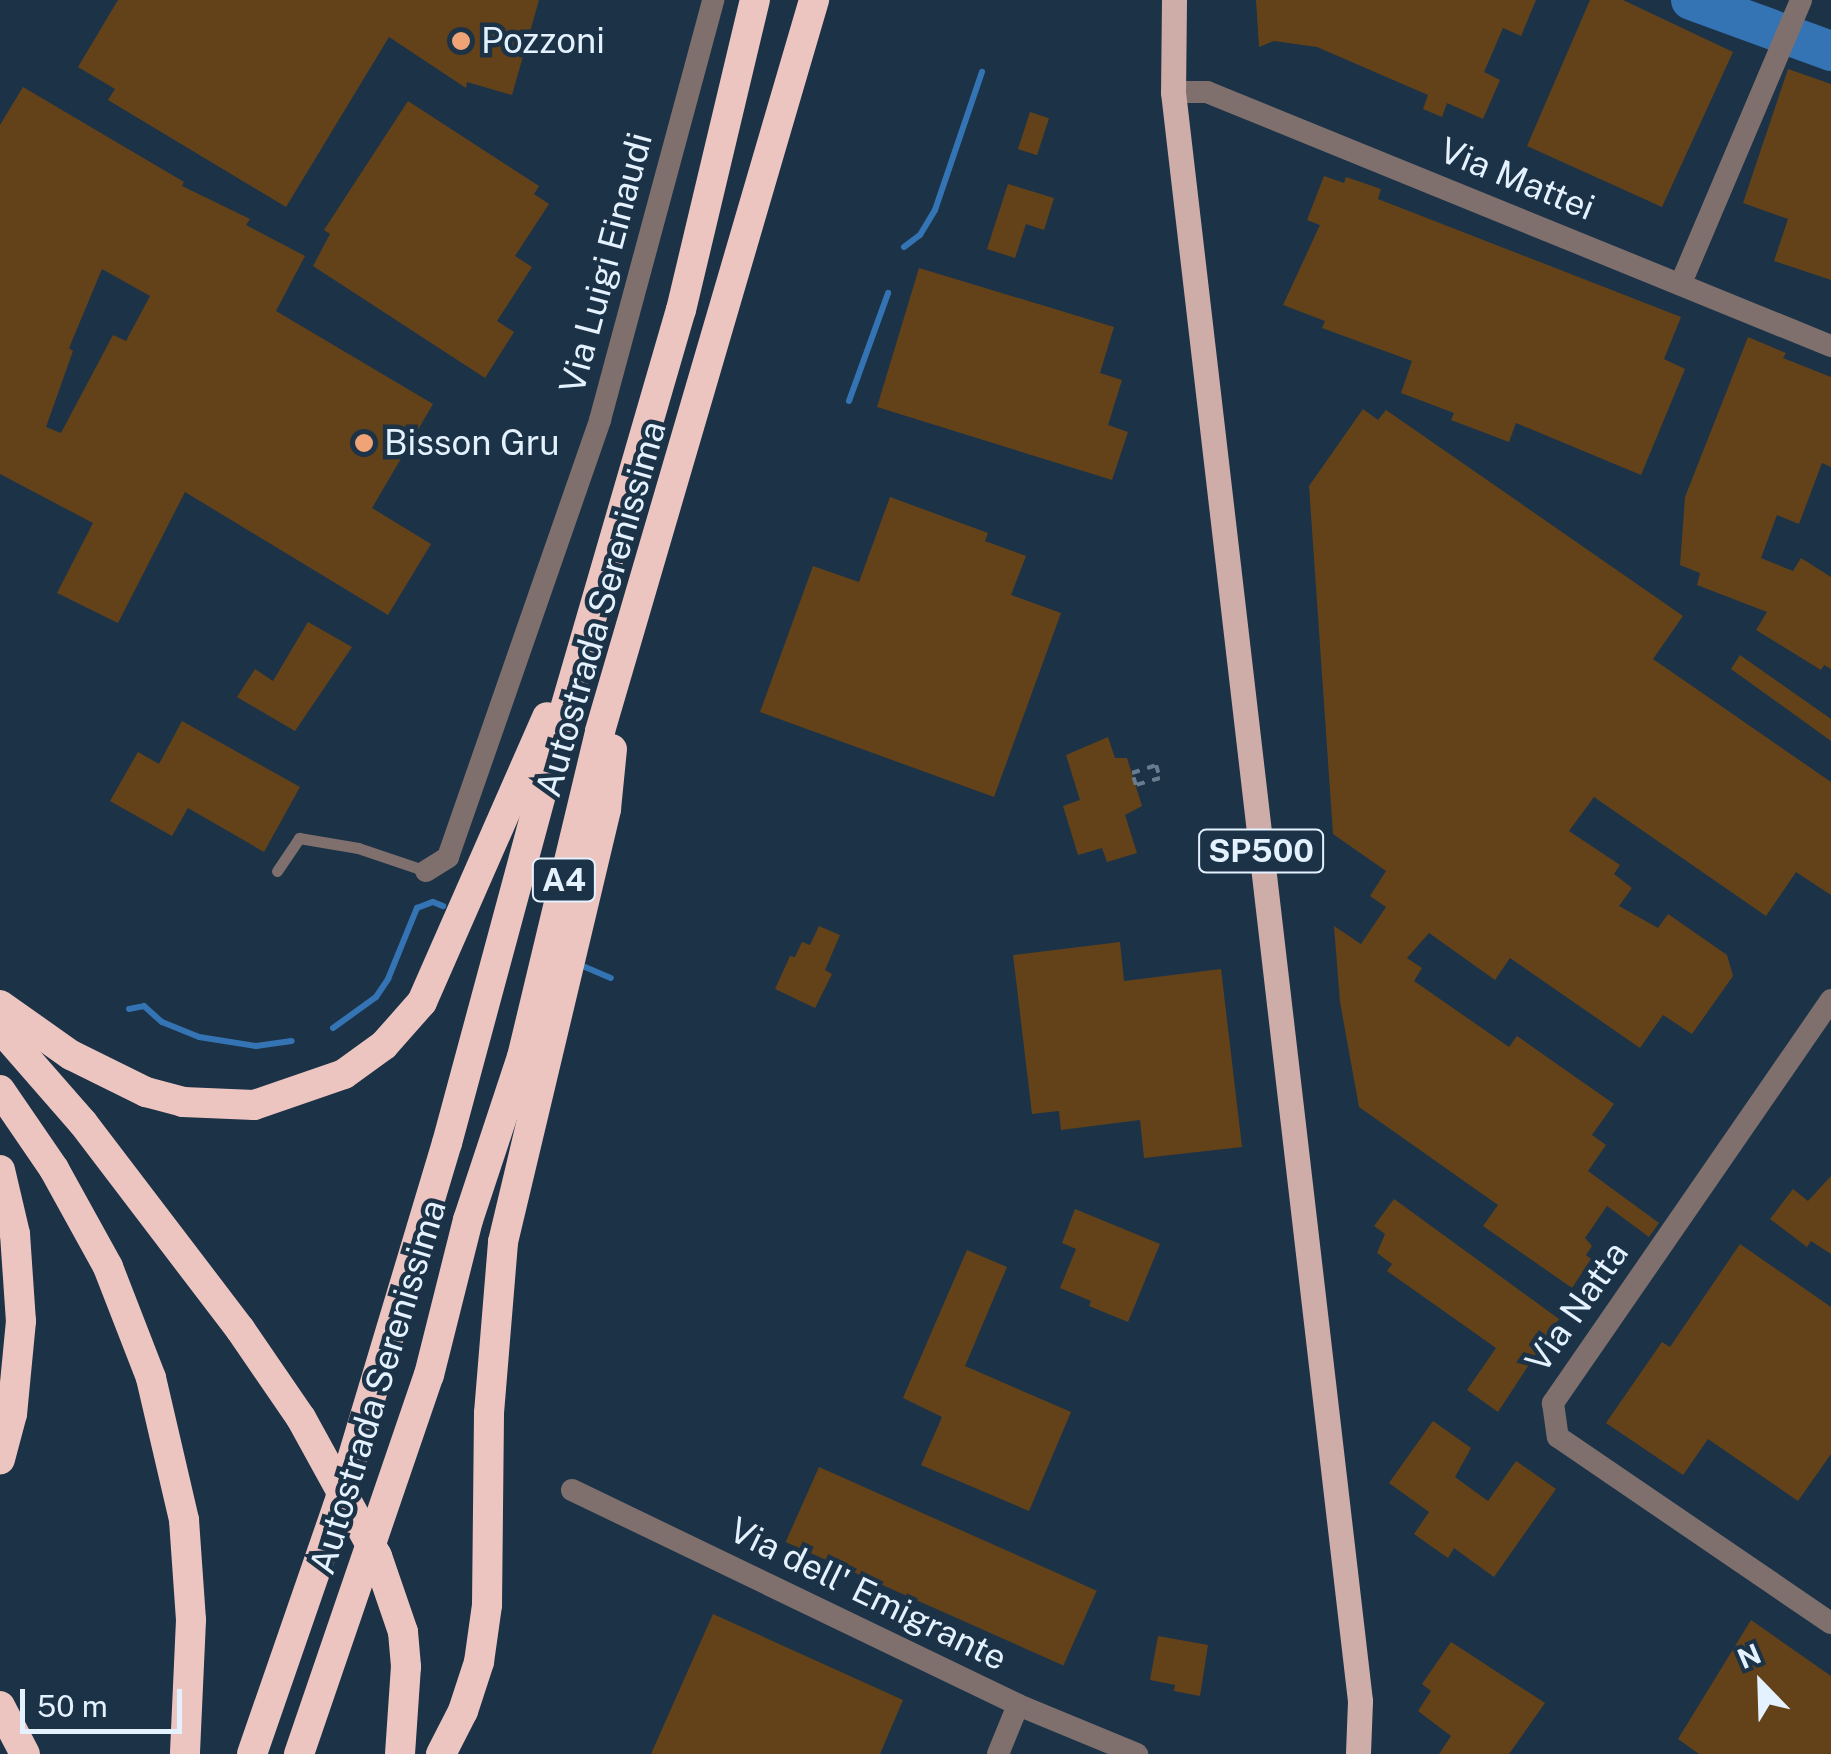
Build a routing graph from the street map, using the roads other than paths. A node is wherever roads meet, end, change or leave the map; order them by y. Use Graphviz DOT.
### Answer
graph roads {
  1 [pos="713,0"];
  2 [pos="755,0"];
  3 [pos="814,0"];
  4 [pos="1174,0"];
  5 [pos="1800,2"];
  6 [pos="1173,92"];
  7 [pos="1681,283"];
  8 [pos="1831,346"];
  9 [pos="587,633"];
  10 [pos="619,671"];
  11 [pos="277,871"];
  12 [pos="426,871"];
  13 [pos="1831,1000"];
  14 [pos="0,1005"];
  15 [pos="0,1028"];
  16 [pos="0,1090"];
  17 [pos="0,1170"];
  18 [pos="0,1459"];
  19 [pos="572,1490"];
  20 [pos="1831,1623"];
  21 [pos="1360,1701"];
  22 [pos="1018,1705"];
  23 [pos="0,1706"];
  24 [pos="400,1752"];
  25 [pos="25,1754"];
  26 [pos="185,1754"];
  27 [pos="252,1754"];
  28 [pos="299,1754"];
  29 [pos="441,1754"];
  30 [pos="998,1754"];
  31 [pos="1137,1754"];
  32 [pos="1358,1754"];
  33 [pos="1378,1754"];
  1 -- 12 [label="street, Via Luigi Einaudi"];
  2 -- 9 [label="highway, Autostrada Serenissima / A4"];
  3 -- 10 [label="highway, Autostrada Serenissima / A4"];
  4 -- 6 [label="main road, SP500"];
  5 -- 7 [label="street"];
  6 -- 7 [label="street, Via Mattei"];
  6 -- 21 [label="main road, SP500"];
  7 -- 8 [label="street, Via Mattei"];
  9 -- 14 [label="highway"];
  9 -- 27 [label="highway, Autostrada Serenissima / A4"];
  10 -- 28 [label="highway, Autostrada Serenissima / A4"];
  10 -- 29 [label="highway"];
  11 -- 12 [label="lane"];
  13 -- 20 [label="street, Via Natta"];
  15 -- 24 [label="highway, bridge"];
  16 -- 26 [label="highway"];
  17 -- 18 [label="highway"];
  19 -- 22 [label="street, Via dell' Emigrante"];
  21 -- 32 [label="main road, SP500"];
  21 -- 33 [label="main road, SP500"];
  22 -- 30 [label="street"];
  22 -- 31 [label="street, Via dell' Emigrante"];
  23 -- 25 [label="highway"];
}
